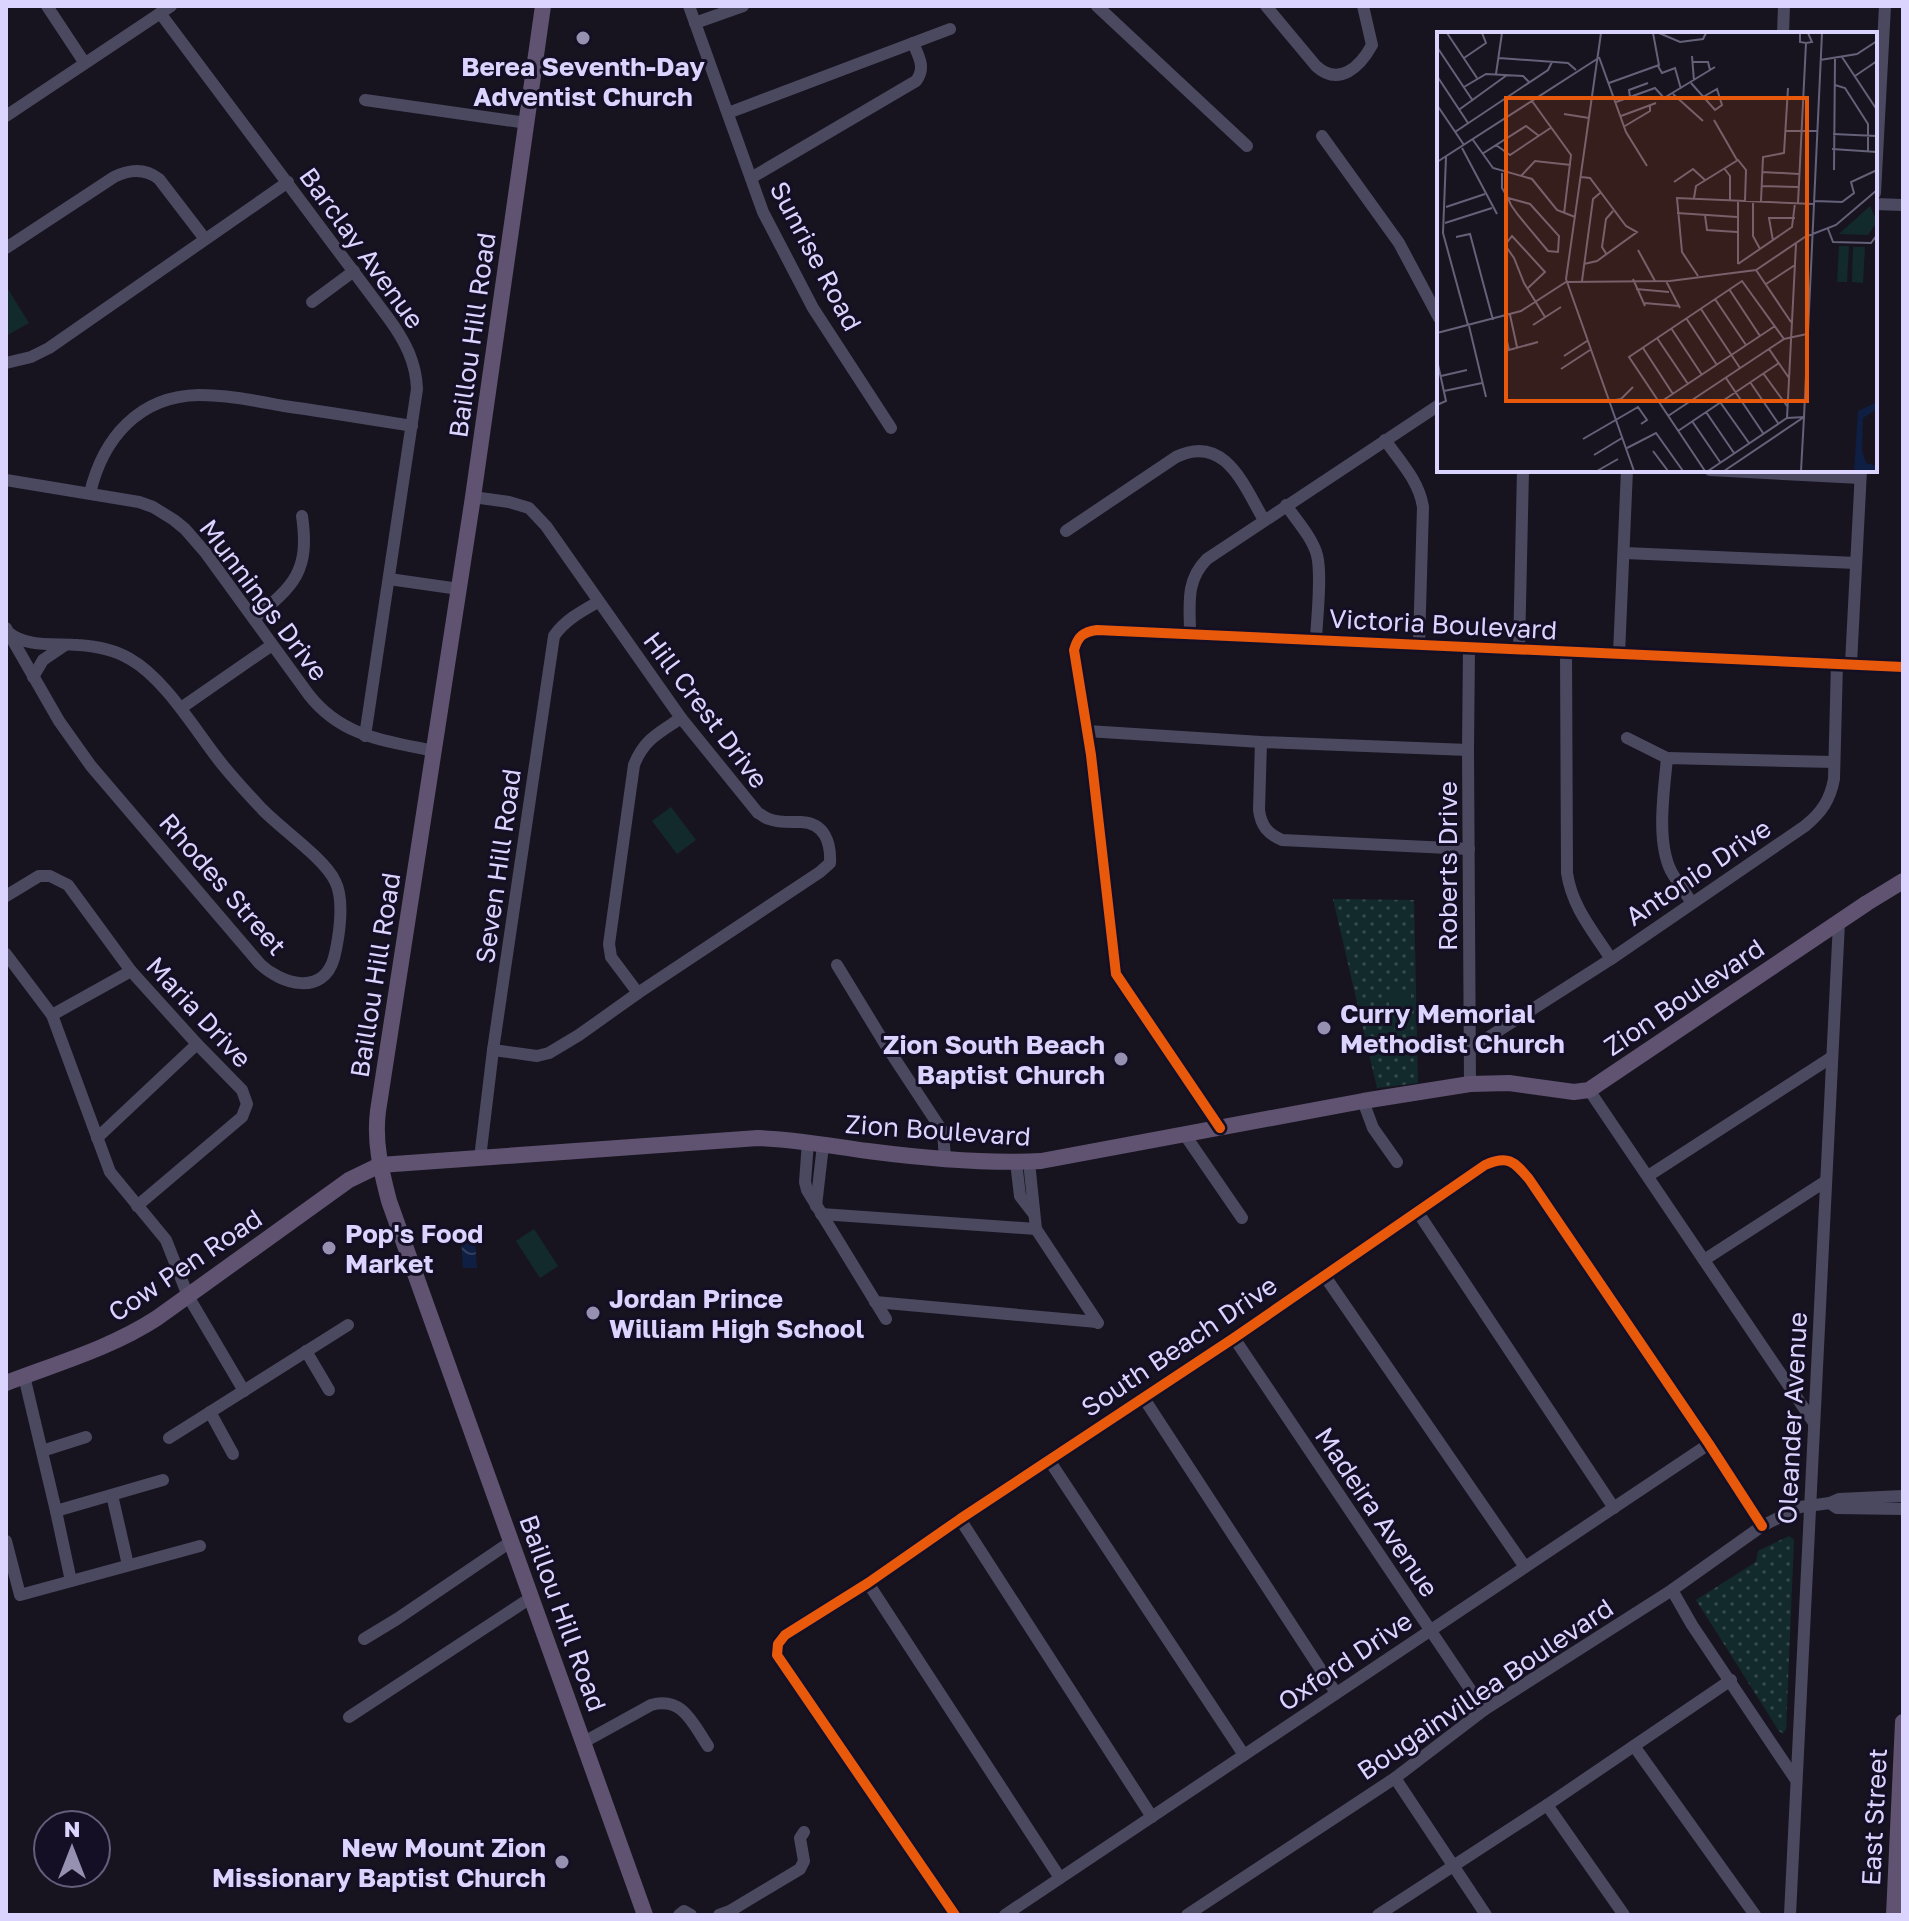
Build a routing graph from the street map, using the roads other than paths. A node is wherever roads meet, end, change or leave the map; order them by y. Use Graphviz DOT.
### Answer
graph roads {
  1 [pos="47,6"];
  2 [pos="543,6"];
  3 [pos="689,6"];
  4 [pos="743,6"];
  5 [pos="1097,6"];
  6 [pos="1266,6"];
  7 [pos="1363,6"];
  8 [pos="1784,6"];
  9 [pos="1885,6"];
  10 [pos="165,10"];
  11 [pos="695,23"];
  12 [pos="950,29"];
  13 [pos="1783,32"];
  14 [pos="913,43"];
  15 [pos="84,62"];
  16 [pos="365,100"];
  17 [pos="728,113"];
  18 [pos="6,116"];
  19 [pos="527,123"];
  20 [pos="1322,136"];
  21 [pos="1247,146"];
  22 [pos="1877,156"];
  23 [pos="751,178"];
  24 [pos="288,182"];
  25 [pos="1877,204"];
  26 [pos="1903,205"];
  27 [pos="205,239"];
  28 [pos="6,248"];
  29 [pos="354,271"];
  30 [pos="312,302"];
  31 [pos="1437,314"];
  32 [pos="6,363"];
  33 [pos="1437,406"];
  34 [pos="412,426"];
  35 [pos="891,428"];
  36 [pos="1385,440"];
  37 [pos="1523,472"];
  38 [pos="1627,472"];
  39 [pos="1786,472"];
  40 [pos="1861,474"];
  41 [pos="6,480"];
  42 [pos="90,493"];
  43 [pos="473,497"];
  44 [pos="1286,505"];
  45 [pos="302,516"];
  46 [pos="1264,520"];
  47 [pos="1066,531"];
  48 [pos="1625,553"];
  49 [pos="1856,563"];
  50 [pos="389,579"];
  51 [pos="459,589"];
  52 [pos="598,602"];
  53 [pos="254,619"];
  54 [pos="7,630"];
  55 [pos="1190,634"];
  56 [pos="1316,639"];
  57 [pos="1419,644"];
  58 [pos="65,645"];
  59 [pos="272,645"];
  60 [pos="1469,648"];
  61 [pos="1519,650"];
  62 [pos="1566,653"];
  63 [pos="1619,654"];
  64 [pos="1837,663"];
  65 [pos="1851,664"];
  66 [pos="1903,667"];
  67 [pos="33,677"];
  68 [pos="181,708"];
  69 [pos="681,718"];
  70 [pos="1087,731"];
  71 [pos="365,736"];
  72 [pos="1627,738"];
  73 [pos="1261,742"];
  74 [pos="1468,750"];
  75 [pos="434,751"];
  76 [pos="1667,758"];
  77 [pos="1834,762"];
  78 [pos="1469,849"];
  79 [pos="1903,881"];
  80 [pos="6,896"];
  81 [pos="1692,903"];
  82 [pos="1839,922"];
  83 [pos="6,954"];
  84 [pos="1611,959"];
  85 [pos="837,965"];
  86 [pos="131,971"];
  87 [pos="638,993"];
  88 [pos="52,1015"];
  89 [pos="197,1044"];
  90 [pos="1470,1049"];
  91 [pos="493,1050"];
  92 [pos="1832,1057"];
  93 [pos="1470,1084"];
  94 [pos="1589,1090"];
  95 [pos="1363,1101"];
  96 [pos="1220,1128"];
  97 [pos="1185,1135"];
  98 [pos="97,1138"];
  99 [pos="816,1144"];
  100 [pos="480,1158"];
  101 [pos="945,1158"];
  102 [pos="1022,1162"];
  103 [pos="1397,1162"];
  104 [pos="380,1165"];
  105 [pos="1648,1176"];
  106 [pos="1826,1181"];
  107 [pos="137,1206"];
  108 [pos="819,1210"];
  109 [pos="1417,1211"];
  110 [pos="1242,1218"];
  111 [pos="1036,1229"];
  112 [pos="1704,1260"];
  113 [pos="1324,1275"];
  114 [pos="188,1296"];
  115 [pos="875,1302"];
  116 [pos="886,1319"];
  117 [pos="348,1325"];
  118 [pos="1234,1338"];
  119 [pos="306,1351"];
  120 [pos="24,1376"];
  121 [pos="6,1383"];
  122 [pos="329,1390"];
  123 [pos="244,1391"];
  124 [pos="1143,1397"];
  125 [pos="210,1412"];
  126 [pos="1814,1423"];
  127 [pos="86,1437"];
  128 [pos="169,1438"];
  129 [pos="1709,1444"];
  130 [pos="42,1451"];
  131 [pos="233,1454"];
  132 [pos="1049,1460"];
  133 [pos="163,1480"];
  134 [pos="112,1495"];
  135 [pos="1903,1496"];
  136 [pos="1830,1503"];
  137 [pos="1810,1505"];
  138 [pos="1614,1508"];
  139 [pos="1903,1509"];
  140 [pos="56,1511"];
  141 [pos="960,1519"];
  142 [pos="1762,1526"];
  143 [pos="6,1541"];
  144 [pos="512,1541"];
  145 [pos="200,1546"];
  146 [pos="128,1565"];
  147 [pos="1525,1567"];
  148 [pos="71,1581"];
  149 [pos="868,1583"];
  150 [pos="1672,1590"];
  151 [pos="532,1597"];
  152 [pos="1430,1631"];
  153 [pos="364,1639"];
  154 [pos="1731,1680"];
  155 [pos="1336,1693"];
  156 [pos="1484,1710"];
  157 [pos="349,1717"];
  158 [pos="1903,1722"];
  159 [pos="584,1742"];
  160 [pos="708,1746"];
  161 [pos="1634,1746"];
  162 [pos="1244,1755"];
  163 [pos="1395,1778"];
  164 [pos="1796,1780"];
  165 [pos="1547,1805"];
  166 [pos="1152,1817"];
  167 [pos="804,1832"];
  168 [pos="1452,1866"];
  169 [pos="1060,1878"];
  170 [pos="645,1915"];
  171 [pos="679,1915"];
  172 [pos="691,1915"];
  173 [pos="719,1915"];
  174 [pos="955,1915"];
  175 [pos="1005,1915"];
  176 [pos="1187,1915"];
  177 [pos="1378,1915"];
  178 [pos="1486,1915"];
  179 [pos="1624,1915"];
  180 [pos="1755,1915"];
  181 [pos="1790,1915"];
  182 [pos="1894,1915"];
  1 -- 15 [label="street"];
  2 -- 19 [label="main road, Baillou Hill Road"];
  3 -- 11 [label="street, Sunrise Road"];
  4 -- 11 [label="street"];
  5 -- 21 [label="street"];
  6 -- 7 [label="street"];
  8 -- 13 [label="street"];
  9 -- 22 [label="street"];
  10 -- 15 [label="street"];
  10 -- 24 [label="street, Barclay Avenue"];
  11 -- 17 [label="street, Sunrise Road"];
  12 -- 14 [label="street"];
  14 -- 17 [label="street"];
  14 -- 23 [label="street"];
  15 -- 18 [label="street"];
  16 -- 19 [label="street"];
  17 -- 23 [label="street, Sunrise Road"];
  19 -- 43 [label="main road, Baillou Hill Road"];
  20 -- 31 [label="street"];
  23 -- 35 [label="street, Sunrise Road"];
  24 -- 27 [label="street"];
  24 -- 29 [label="street, Barclay Avenue"];
  25 -- 26 [label="street"];
  27 -- 28 [label="street"];
  27 -- 32 [label="street"];
  29 -- 30 [label="street"];
  29 -- 34 [label="street, Barclay Avenue"];
  33 -- 36 [label="street"];
  34 -- 42 [label="street"];
  34 -- 50 [label="street, Barclay Avenue"];
  36 -- 44 [label="street"];
  36 -- 57 [label="street"];
  37 -- 61 [label="street"];
  38 -- 48 [label="street"];
  39 -- 40 [label="street"];
  40 -- 49 [label="street"];
  41 -- 42 [label="street, Munnings Drive"];
  42 -- 53 [label="street, Munnings Drive"];
  43 -- 51 [label="main road, Baillou Hill Road"];
  43 -- 52 [label="street, Hill Crest Drive"];
  44 -- 46 [label="street"];
  44 -- 56 [label="street"];
  45 -- 53 [label="street"];
  46 -- 47 [label="street"];
  46 -- 55 [label="street"];
  48 -- 49 [label="street"];
  48 -- 63 [label="street"];
  49 -- 65 [label="street"];
  50 -- 51 [label="street"];
  50 -- 71 [label="street, Barclay Avenue"];
  51 -- 75 [label="main road, Baillou Hill Road"];
  52 -- 69 [label="street, Hill Crest Drive"];
  52 -- 91 [label="street, Seven Hill Road"];
  53 -- 59 [label="street, Munnings Drive"];
  54 -- 58 [label="street, Rhodes Street"];
  54 -- 67 [label="street, Rhodes Street"];
  55 -- 56 [label="street, Victoria Boulevard"];
  55 -- 70 [label="street, Victoria Boulevard"];
  56 -- 57 [label="street, Victoria Boulevard"];
  57 -- 60 [label="street, Victoria Boulevard"];
  58 -- 67 [label="street"];
  58 -- 68 [label="street, Rhodes Street"];
  59 -- 68 [label="street"];
  59 -- 71 [label="street, Munnings Drive"];
  60 -- 61 [label="street, Victoria Boulevard"];
  60 -- 74 [label="street, Roberts Drive"];
  61 -- 62 [label="street, Victoria Boulevard"];
  62 -- 63 [label="street, Victoria Boulevard"];
  62 -- 84 [label="street"];
  63 -- 64 [label="street, Victoria Boulevard"];
  64 -- 65 [label="street, Victoria Boulevard"];
  64 -- 77 [label="street, Antonio Drive"];
  65 -- 66 [label="street, Victoria Boulevard"];
  67 -- 68 [label="street, Rhodes Street"];
  69 -- 87 [label="street"];
  69 -- 87 [label="street, Hill Crest Drive"];
  70 -- 73 [label="street"];
  70 -- 96 [label="street"];
  71 -- 75 [label="street, Munnings Drive"];
  72 -- 76 [label="street"];
  73 -- 74 [label="street"];
  73 -- 78 [label="street"];
  74 -- 78 [label="street, Roberts Drive"];
  75 -- 104 [label="main road, Baillou Hill Road"];
  76 -- 77 [label="street"];
  76 -- 81 [label="street"];
  77 -- 81 [label="street, Antonio Drive"];
  78 -- 90 [label="street, Roberts Drive"];
  79 -- 82 [label="main road, Zion Boulevard"];
  80 -- 86 [label="street, Maria Drive"];
  81 -- 84 [label="street, Antonio Drive"];
  82 -- 92 [label="street, Oleander Avenue"];
  82 -- 94 [label="main road, Zion Boulevard"];
  83 -- 88 [label="street"];
  84 -- 90 [label="street, Antonio Drive"];
  85 -- 101 [label="street"];
  86 -- 88 [label="street"];
  86 -- 89 [label="street, Maria Drive"];
  87 -- 91 [label="street, Hill Crest Drive"];
  88 -- 98 [label="street"];
  89 -- 98 [label="street"];
  89 -- 107 [label="street, Maria Drive"];
  90 -- 93 [label="street, Roberts Drive"];
  91 -- 100 [label="street, Seven Hill Road"];
  92 -- 105 [label="street"];
  92 -- 106 [label="street, Oleander Avenue"];
  93 -- 94 [label="main road, Zion Boulevard"];
  93 -- 95 [label="main road, Zion Boulevard"];
  94 -- 105 [label="street"];
  95 -- 96 [label="main road, Zion Boulevard"];
  95 -- 103 [label="street"];
  96 -- 97 [label="main road, Zion Boulevard"];
  97 -- 102 [label="main road, Zion Boulevard"];
  97 -- 110 [label="street"];
  98 -- 107 [label="street"];
  99 -- 100 [label="main road, Zion Boulevard"];
  99 -- 101 [label="main road, Zion Boulevard"];
  99 -- 108 [label="street"];
  100 -- 104 [label="main road, Zion Boulevard"];
  101 -- 102 [label="main road, Zion Boulevard"];
  102 -- 111 [label="street"];
  104 -- 114 [label="main road, Cow Pen Road"];
  104 -- 144 [label="main road, Baillou Hill Road"];
  105 -- 112 [label="street"];
  106 -- 112 [label="street"];
  106 -- 126 [label="street, Oleander Avenue"];
  107 -- 114 [label="street"];
  108 -- 111 [label="street"];
  108 -- 115 [label="street"];
  109 -- 113 [label="street, South Beach Drive"];
  109 -- 129 [label="street, South Beach Drive"];
  109 -- 138 [label="street"];
  111 -- 115 [label="street"];
  112 -- 126 [label="street"];
  113 -- 118 [label="street, South Beach Drive"];
  113 -- 147 [label="street"];
  114 -- 120 [label="main road, Cow Pen Road"];
  114 -- 123 [label="street"];
  115 -- 116 [label="street"];
  117 -- 119 [label="street"];
  118 -- 124 [label="street, South Beach Drive"];
  118 -- 152 [label="street, Madeira Avenue"];
  119 -- 122 [label="street"];
  119 -- 123 [label="street"];
  120 -- 121 [label="main road, Cow Pen Road"];
  120 -- 130 [label="street"];
  123 -- 125 [label="street"];
  124 -- 132 [label="street, South Beach Drive"];
  124 -- 155 [label="street"];
  125 -- 128 [label="street"];
  125 -- 131 [label="street"];
  126 -- 137 [label="street, Oleander Avenue"];
  127 -- 130 [label="street"];
  129 -- 138 [label="street, Oxford Drive"];
  129 -- 142 [label="street, South Beach Drive"];
  130 -- 140 [label="street"];
  132 -- 141 [label="street, South Beach Drive"];
  132 -- 162 [label="street"];
  133 -- 134 [label="street"];
  134 -- 140 [label="street"];
  134 -- 146 [label="street"];
  135 -- 136 [label="street"];
  136 -- 137 [label="street, Bougainvillea Boulevard"];
  136 -- 139 [label="street"];
  137 -- 142 [label="street, Bougainvillea Boulevard"];
  137 -- 164 [label="street, Oleander Avenue"];
  138 -- 147 [label="street, Oxford Drive"];
  140 -- 148 [label="street"];
  141 -- 149 [label="street, South Beach Drive"];
  141 -- 166 [label="street"];
  142 -- 150 [label="street, Bougainvillea Boulevard"];
  143 -- 148 [label="street"];
  144 -- 151 [label="main road, Baillou Hill Road"];
  144 -- 153 [label="street"];
  145 -- 146 [label="street"];
  146 -- 148 [label="street"];
  147 -- 152 [label="street, Oxford Drive"];
  149 -- 169 [label="street"];
  149 -- 174 [label="street, South Beach Drive"];
  150 -- 154 [label="street"];
  150 -- 156 [label="street, Bougainvillea Boulevard"];
  151 -- 157 [label="street"];
  151 -- 159 [label="main road, Baillou Hill Road"];
  152 -- 155 [label="street, Oxford Drive"];
  152 -- 156 [label="street, Madeira Avenue"];
  154 -- 161 [label="street"];
  154 -- 164 [label="street"];
  155 -- 162 [label="street, Oxford Drive"];
  156 -- 163 [label="street, Bougainvillea Boulevard"];
  158 -- 182 [label="main road, East Street"];
  159 -- 160 [label="street"];
  159 -- 170 [label="main road, Baillou Hill Road"];
  161 -- 165 [label="street"];
  161 -- 180 [label="street"];
  162 -- 166 [label="street, Oxford Drive"];
  163 -- 168 [label="street"];
  163 -- 176 [label="street, Bougainvillea Boulevard"];
  164 -- 181 [label="street, Oleander Avenue"];
  165 -- 168 [label="street"];
  165 -- 179 [label="street"];
  166 -- 169 [label="street, Oxford Drive"];
  167 -- 173 [label="street"];
  168 -- 177 [label="street"];
  168 -- 178 [label="street"];
  169 -- 175 [label="street, Oxford Drive"];
  171 -- 172 [label="street"];
}
